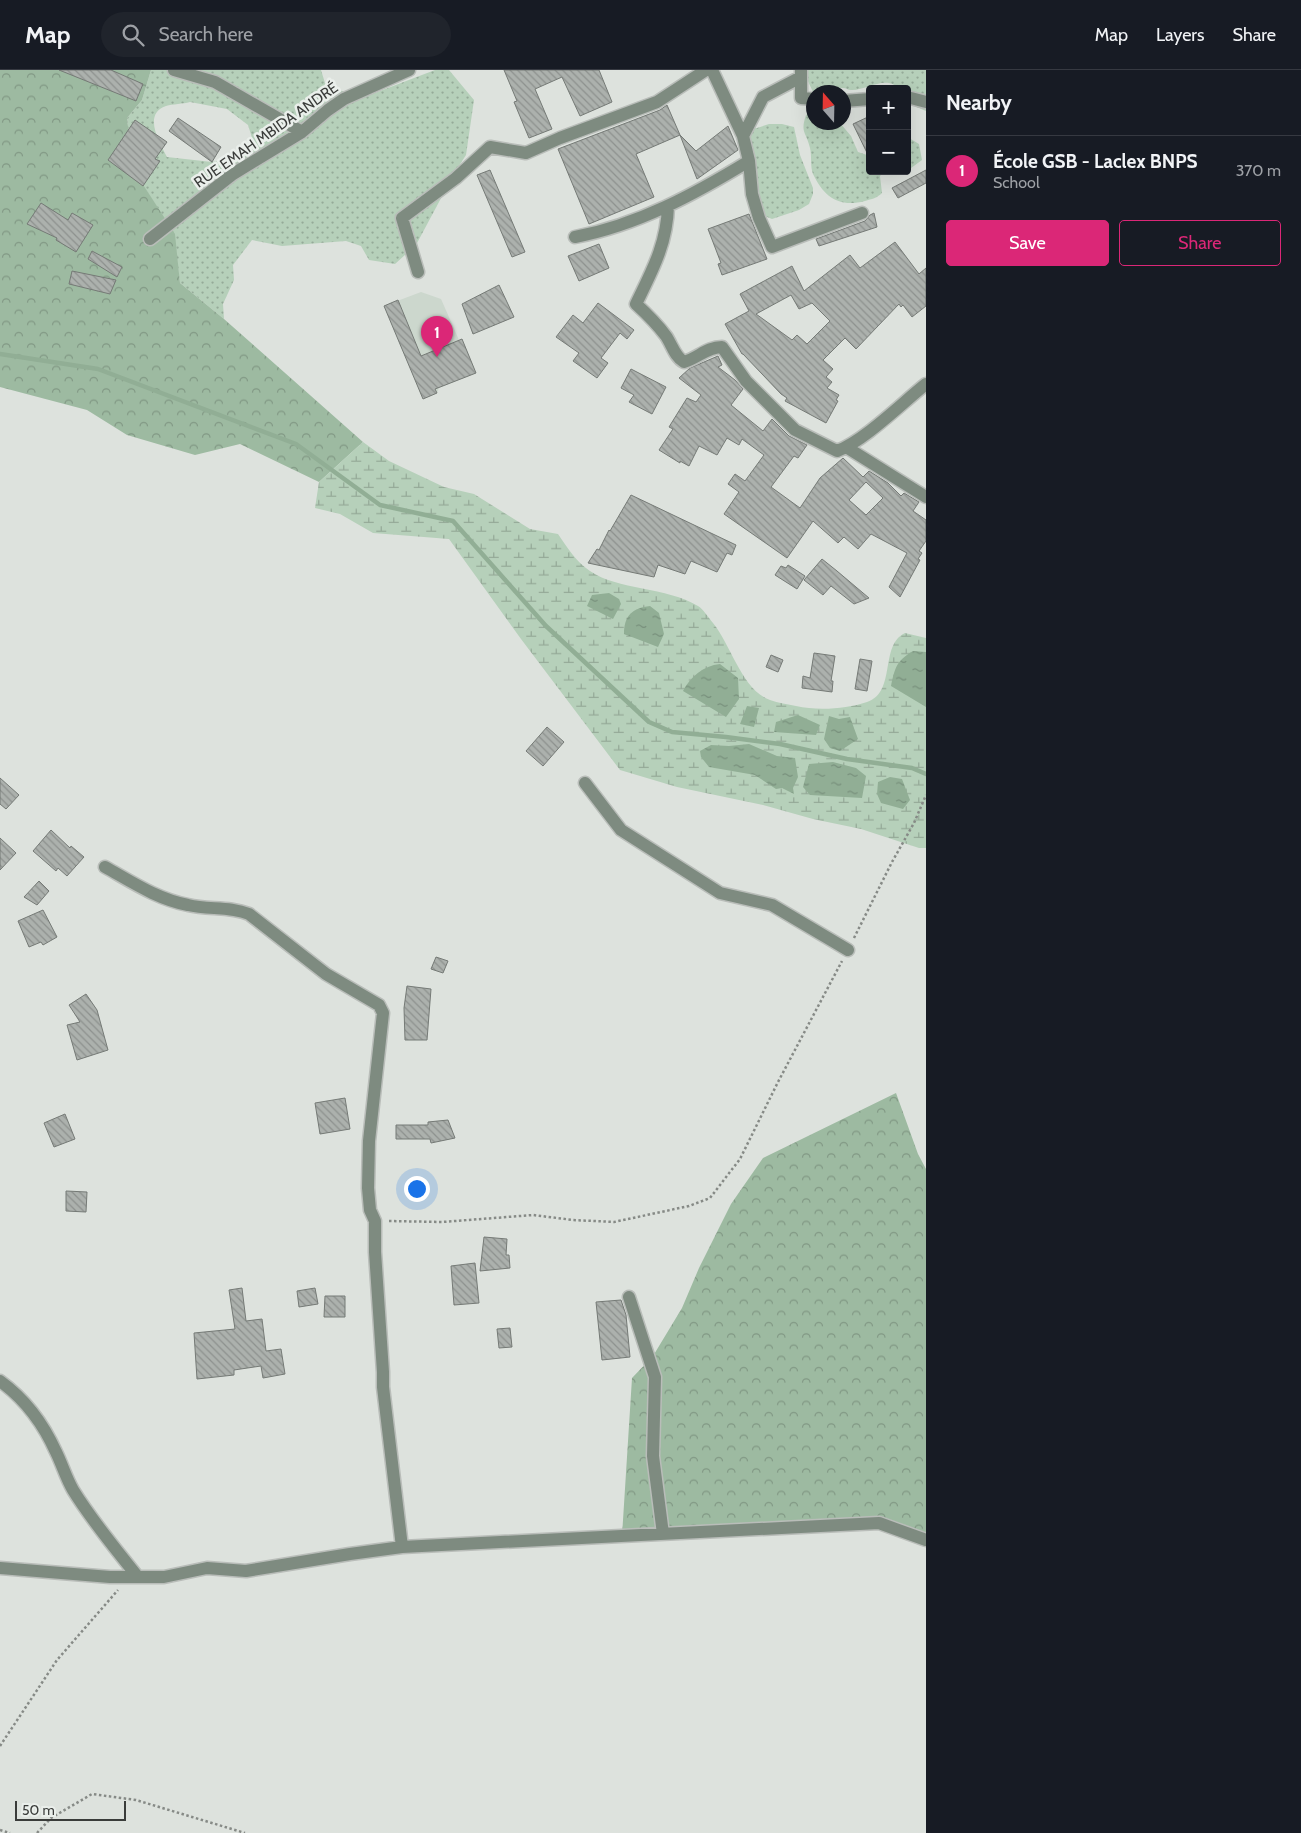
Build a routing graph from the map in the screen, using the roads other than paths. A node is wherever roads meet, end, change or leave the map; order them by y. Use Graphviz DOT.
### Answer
graph roads {
  1 [pos="174,70"];
  2 [pos="409,70"];
  3 [pos="706,70"];
  4 [pos="712,70"];
  5 [pos="801,73"];
  6 [pos="806,99"];
  7 [pos="866,99"];
  8 [pos="911,99"];
  9 [pos="851,100"];
  10 [pos="926,102"];
  11 [pos="302,132"];
  12 [pos="743,136"];
  13 [pos="749,161"];
  14 [pos="668,206"];
  15 [pos="862,213"];
  16 [pos="575,237"];
  17 [pos="150,238"];
  18 [pos="418,272"];
  19 [pos="926,384"];
  20 [pos="846,447"];
  21 [pos="926,497"];
  22 [pos="585,783"];
  23 [pos="105,867"];
  24 [pos="848,950"];
  25 [pos="628,1296"];
  26 [pos="0,1380"];
  27 [pos="663,1534"];
  28 [pos="926,1540"];
  29 [pos="402,1547"];
  30 [pos="0,1568"];
  31 [pos="137,1576"];
  1 -- 11 [label="street"];
  2 -- 11 [label="street, RUE EMAH MBIDA ANDRÉ"];
  3 -- 18 [label="street"];
  4 -- 12 [label="street"];
  5 -- 6 [label="street"];
  5 -- 12 [label="street"];
  7 -- 9 [label="street"];
  8 -- 10 [label="street"];
  11 -- 17 [label="street, RUE EMAH MBIDA ANDRÉ"];
  12 -- 13 [label="street"];
  13 -- 14 [label="street"];
  13 -- 15 [label="street"];
  14 -- 16 [label="street"];
  14 -- 20 [label="street"];
  19 -- 20 [label="street"];
  20 -- 21 [label="street"];
  22 -- 24 [label="street"];
  23 -- 29 [label="street"];
  25 -- 27 [label="street"];
  26 -- 31 [label="street"];
  27 -- 28 [label="street"];
  27 -- 29 [label="street"];
  29 -- 31 [label="street"];
  30 -- 31 [label="street"];
}
